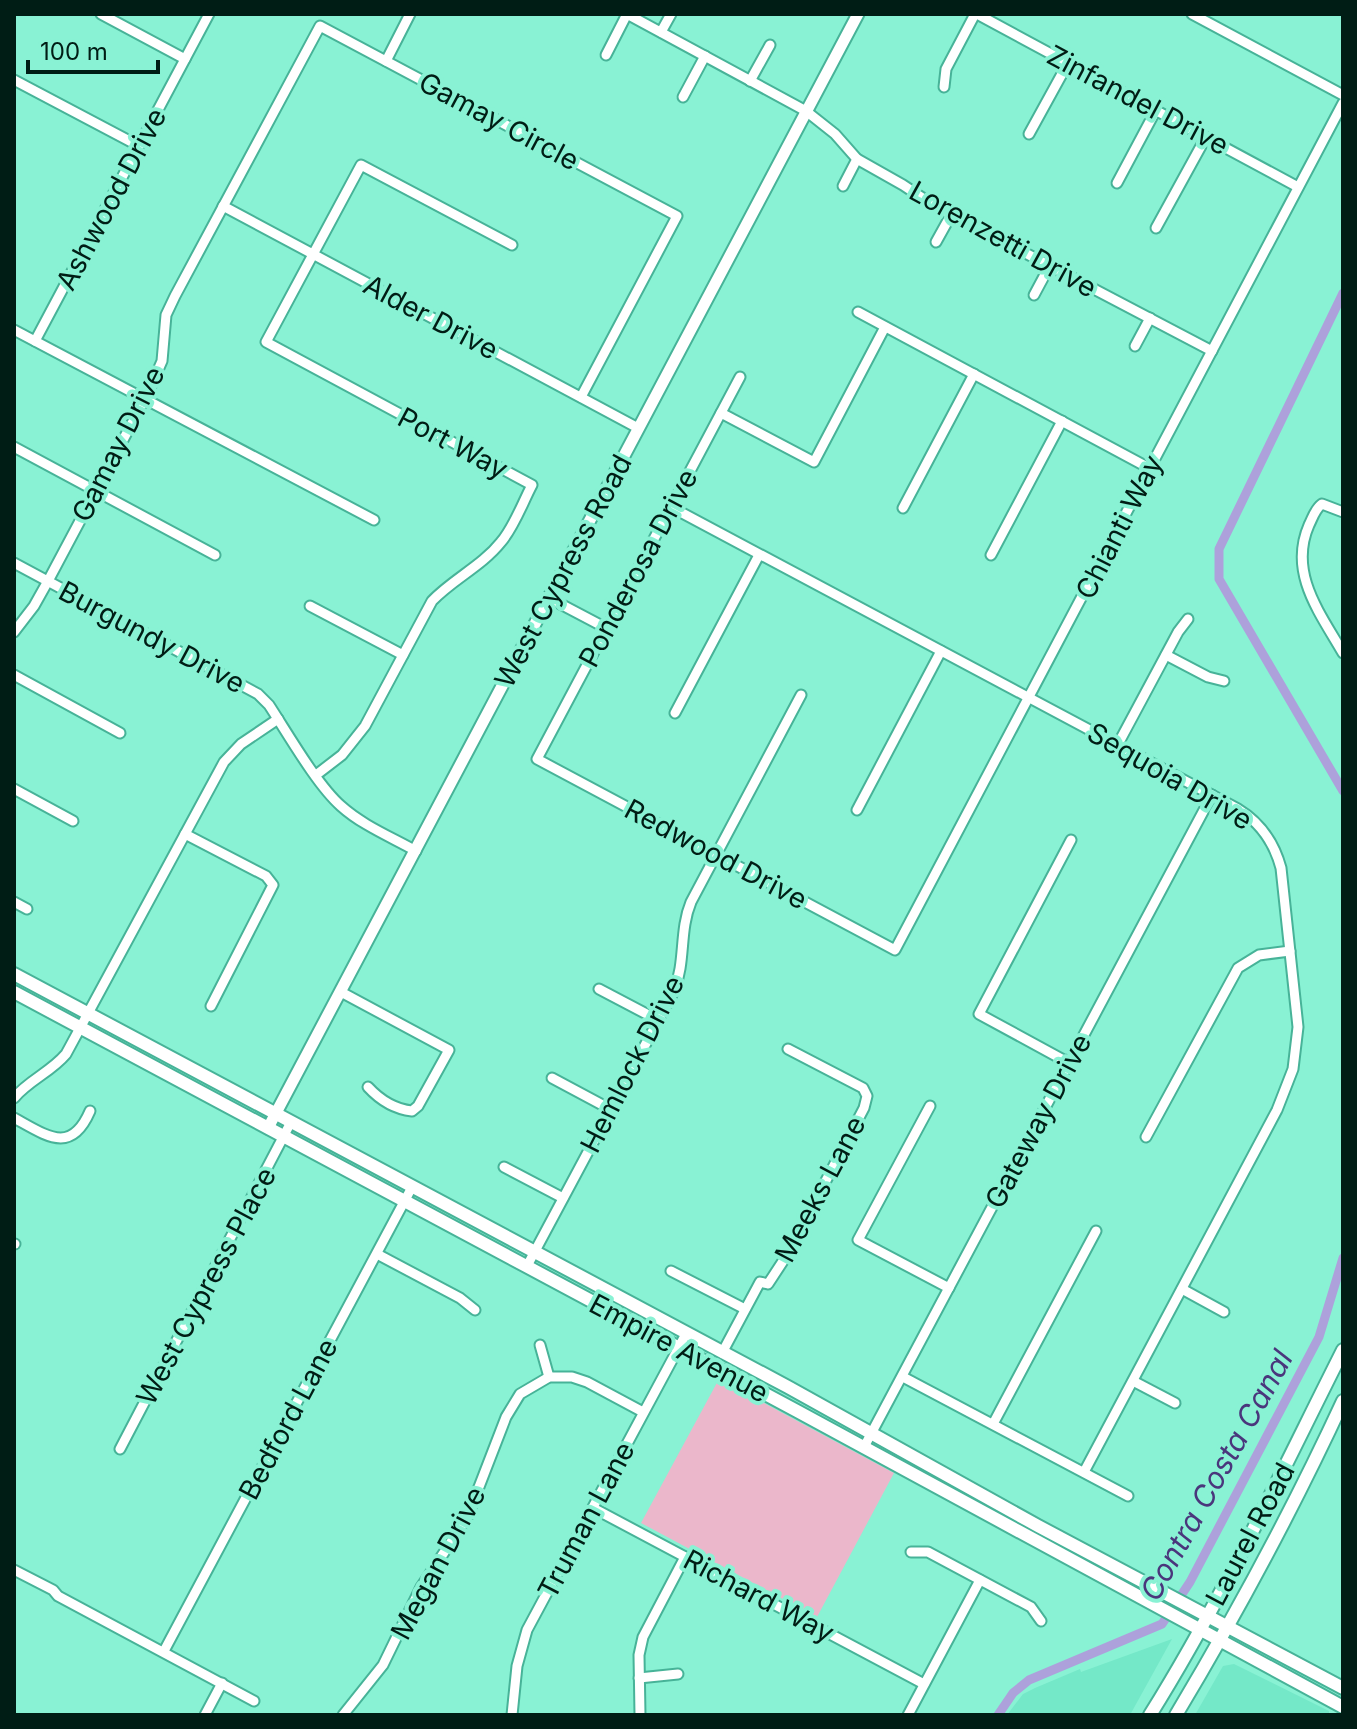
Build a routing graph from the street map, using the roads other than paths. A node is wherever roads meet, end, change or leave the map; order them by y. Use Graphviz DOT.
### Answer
graph roads {
  1 [pos="101,14"];
  2 [pos="209,14"];
  3 [pos="410,14"];
  4 [pos="627,14"];
  5 [pos="671,14"];
  6 [pos="858,14"];
  7 [pos="976,14"];
  8 [pos="1192,14"];
  9 [pos="661,32"];
  10 [pos="770,45"];
  11 [pos="606,55"];
  12 [pos="705,56"];
  13 [pos="185,59"];
  14 [pos="386,61"];
  15 [pos="1068,63"];
  16 [pos="14,80"];
  17 [pos="750,81"];
  18 [pos="944,87"];
  19 [pos="1343,95"];
  20 [pos="683,97"];
  21 [pos="1343,103"];
  22 [pos="1156,110"];
  23 [pos="806,111"];
  24 [pos="1029,134"];
  25 [pos="1206,137"];
  26 [pos="139,146"];
  27 [pos="857,159"];
  28 [pos="1117,183"];
  29 [pos="843,186"];
  30 [pos="1298,187"];
  31 [pos="223,206"];
  32 [pos="951,215"];
  33 [pos="1156,228"];
  34 [pos="936,242"];
  35 [pos="512,245"];
  36 [pos="313,254"];
  37 [pos="1049,267"];
  38 [pos="1034,295"];
  39 [pos="858,312"];
  40 [pos="1150,318"];
  41 [pos="885,327"];
  42 [pos="14,330"];
  43 [pos="35,341"];
  44 [pos="1135,346"];
  45 [pos="1212,351"];
  46 [pos="974,374"];
  47 [pos="740,377"];
  48 [pos="581,397"];
  49 [pos="144,400"];
  50 [pos="721,413"];
  51 [pos="1062,421"];
  52 [pos="638,428"];
  53 [pos="14,447"];
  54 [pos="1149,468"];
  55 [pos="96,492"];
  56 [pos="671,507"];
  57 [pos="903,508"];
  58 [pos="1343,512"];
  59 [pos="374,520"];
  60 [pos="215,555"];
  61 [pos="759,555"];
  62 [pos="991,555"];
  63 [pos="14,563"];
  64 [pos="48,581"];
  65 [pos="549,598"];
  66 [pos="310,606"];
  67 [pos="1188,619"];
  68 [pos="606,628"];
  69 [pos="14,632"];
  70 [pos="941,651"];
  71 [pos="1343,653"];
  72 [pos="403,655"];
  73 [pos="1166,655"];
  74 [pos="14,675"];
  75 [pos="1224,681"];
  76 [pos="801,695"];
  77 [pos="1030,698"];
  78 [pos="675,713"];
  79 [pos="278,719"];
  80 [pos="120,733"];
  81 [pos="1118,744"];
  82 [pos="537,759"];
  83 [pos="316,775"];
  84 [pos="14,789"];
  85 [pos="1212,795"];
  86 [pos="857,810"];
  87 [pos="73,821"];
  88 [pos="185,834"];
  89 [pos="1071,840"];
  90 [pos="416,851"];
  91 [pos="716,855"];
  92 [pos="14,902"];
  93 [pos="27,909"];
  94 [pos="895,950"];
  95 [pos="1290,951"];
  96 [pos="14,974"];
  97 [pos="599,989"];
  98 [pos="14,992"];
  99 [pos="341,992"];
  100 [pos="211,1006"];
  101 [pos="88,1014"];
  102 [pos="658,1020"];
  103 [pos="81,1028"];
  104 [pos="788,1049"];
  105 [pos="1069,1063"];
  106 [pos="552,1078"];
  107 [pos="368,1087"];
  108 [pos="14,1098"];
  109 [pos="930,1106"];
  110 [pos="610,1109"];
  111 [pos="90,1111"];
  112 [pos="276,1114"];
  113 [pos="14,1118"];
  114 [pos="291,1122"];
  115 [pos="268,1128"];
  116 [pos="284,1136"];
  117 [pos="1146,1137"];
  118 [pos="504,1167"];
  119 [pos="412,1187"];
  120 [pos="563,1198"];
  121 [pos="405,1201"];
  122 [pos="1096,1231"];
  123 [pos="534,1253"];
  124 [pos="377,1254"];
  125 [pos="527,1266"];
  126 [pos="671,1271"];
  127 [pos="949,1288"];
  128 [pos="1182,1289"];
  129 [pos="745,1309"];
  130 [pos="475,1310"];
  131 [pos="1224,1312"];
  132 [pos="686,1334"];
  133 [pos="540,1345"];
  134 [pos="678,1348"];
  135 [pos="1343,1350"];
  136 [pos="722,1353"];
  137 [pos="549,1377"];
  138 [pos="903,1377"];
  139 [pos="1133,1381"];
  140 [pos="1343,1401"];
  141 [pos="1175,1403"];
  142 [pos="643,1412"];
  143 [pos="993,1424"];
  144 [pos="872,1433"];
  145 [pos="864,1447"];
  146 [pos="120,1449"];
  147 [pos="1084,1472"];
  148 [pos="1128,1496"];
  149 [pos="593,1508"];
  150 [pos="911,1552"];
  151 [pos="685,1557"];
  152 [pos="14,1570"];
  153 [pos="980,1580"];
  154 [pos="1207,1616"];
  155 [pos="1041,1621"];
  156 [pos="1228,1628"];
  157 [pos="1199,1630"];
  158 [pos="1220,1642"];
  159 [pos="164,1651"];
  160 [pos="678,1674"];
  161 [pos="639,1678"];
  162 [pos="222,1683"];
  163 [pos="924,1684"];
  164 [pos="1343,1688"];
  165 [pos="254,1701"];
  166 [pos="1343,1707"];
  167 [pos="205,1715"];
  168 [pos="343,1715"];
  169 [pos="512,1715"];
  170 [pos="640,1715"];
  171 [pos="908,1715"];
  172 [pos="1150,1715"];
  173 [pos="1176,1715"];
  1 -- 13 [label="street"];
  2 -- 13 [label="street, Ashwood Drive"];
  3 -- 14 [label="street"];
  4 -- 9 [label="street, Lorenzetti Drive"];
  4 -- 11 [label="street"];
  5 -- 9 [label="street"];
  6 -- 23 [label="street, West Cypress Road"];
  7 -- 15 [label="street, Zinfandel Drive"];
  7 -- 18 [label="street"];
  8 -- 19 [label="street"];
  9 -- 12 [label="street, Lorenzetti Drive"];
  10 -- 17 [label="street"];
  12 -- 17 [label="street, Lorenzetti Drive"];
  12 -- 20 [label="street"];
  13 -- 26 [label="street, Ashwood Drive"];
  14 -- 31 [label="street, Gamay Circle"];
  14 -- 48 [label="street, Gamay Circle"];
  15 -- 22 [label="street, Zinfandel Drive"];
  15 -- 24 [label="street"];
  16 -- 26 [label="street"];
  17 -- 23 [label="street, Lorenzetti Drive"];
  21 -- 30 [label="street, Chianti Way"];
  22 -- 25 [label="street, Zinfandel Drive"];
  22 -- 28 [label="street"];
  23 -- 27 [label="street, Lorenzetti Drive"];
  23 -- 52 [label="street, West Cypress Road"];
  25 -- 30 [label="street, Zinfandel Drive"];
  25 -- 33 [label="street"];
  26 -- 43 [label="street, Ashwood Drive"];
  27 -- 29 [label="street"];
  27 -- 32 [label="street, Lorenzetti Drive"];
  30 -- 45 [label="street, Chianti Way"];
  31 -- 36 [label="street, Alder Drive"];
  31 -- 49 [label="street, Gamay Drive"];
  32 -- 34 [label="street"];
  32 -- 37 [label="street, Lorenzetti Drive"];
  35 -- 36 [label="street"];
  36 -- 48 [label="street, Alder Drive"];
  36 -- 72 [label="street, Port Way"];
  37 -- 38 [label="street"];
  37 -- 40 [label="street, Lorenzetti Drive"];
  39 -- 41 [label="street"];
  40 -- 44 [label="street"];
  40 -- 45 [label="street, Lorenzetti Drive"];
  41 -- 46 [label="street"];
  41 -- 50 [label="street"];
  42 -- 43 [label="street"];
  43 -- 49 [label="street"];
  45 -- 54 [label="street, Chianti Way"];
  46 -- 51 [label="street"];
  46 -- 57 [label="street"];
  47 -- 50 [label="street, Ponderosa Drive"];
  48 -- 52 [label="street, Alder Drive"];
  49 -- 55 [label="street, Gamay Drive"];
  49 -- 59 [label="street"];
  50 -- 56 [label="street, Ponderosa Drive"];
  51 -- 54 [label="street"];
  51 -- 62 [label="street"];
  52 -- 65 [label="street, West Cypress Road"];
  53 -- 55 [label="street"];
  54 -- 77 [label="street, Chianti Way"];
  55 -- 60 [label="street"];
  55 -- 64 [label="street, Gamay Drive"];
  56 -- 61 [label="street, Sequoia Drive"];
  56 -- 68 [label="street, Ponderosa Drive"];
  58 -- 71 [label="street"];
  61 -- 70 [label="street, Sequoia Drive"];
  61 -- 78 [label="street"];
  63 -- 64 [label="street, Burgundy Drive"];
  64 -- 69 [label="street, Gamay Drive"];
  64 -- 79 [label="street, Burgundy Drive"];
  65 -- 68 [label="street"];
  65 -- 90 [label="street, West Cypress Road"];
  66 -- 72 [label="street"];
  67 -- 73 [label="street"];
  68 -- 82 [label="street, Ponderosa Drive"];
  70 -- 77 [label="street, Sequoia Drive"];
  70 -- 86 [label="street"];
  72 -- 83 [label="street, Port Way"];
  73 -- 75 [label="street"];
  73 -- 81 [label="street"];
  74 -- 80 [label="street"];
  76 -- 91 [label="street, Hemlock Drive"];
  77 -- 81 [label="street, Sequoia Drive"];
  77 -- 94 [label="street, Chianti Way"];
  79 -- 83 [label="street, Burgundy Drive"];
  79 -- 88 [label="street"];
  81 -- 85 [label="street, Sequoia Drive"];
  82 -- 91 [label="street, Redwood Drive"];
  83 -- 90 [label="street, Burgundy Drive"];
  84 -- 87 [label="street"];
  85 -- 95 [label="street, Sequoia Drive"];
  85 -- 105 [label="street, Gateway Drive"];
  88 -- 100 [label="street"];
  88 -- 101 [label="street"];
  89 -- 105 [label="street"];
  90 -- 99 [label="street, West Cypress Road"];
  91 -- 94 [label="street, Redwood Drive"];
  91 -- 102 [label="street, Hemlock Drive"];
  92 -- 93 [label="street"];
  95 -- 117 [label="street"];
  95 -- 128 [label="street, Sequoia Drive"];
  96 -- 101 [label="main road, Empire Avenue"];
  97 -- 102 [label="street"];
  98 -- 103 [label="main road, Empire Avenue"];
  99 -- 107 [label="street"];
  99 -- 112 [label="street, West Cypress Road"];
  101 -- 103 [label="street"];
  101 -- 112 [label="main road, Empire Avenue"];
  102 -- 110 [label="street, Hemlock Drive"];
  103 -- 108 [label="street"];
  103 -- 115 [label="main road, Empire Avenue"];
  104 -- 129 [label="street, Meeks Lane"];
  105 -- 127 [label="street, Gateway Drive"];
  106 -- 110 [label="street"];
  109 -- 127 [label="street"];
  110 -- 120 [label="street, Hemlock Drive"];
  111 -- 113 [label="street"];
  112 -- 114 [label="main road, Empire Avenue"];
  112 -- 115 [label="street, West Cypress Road"];
  114 -- 116 [label="street, West Cypress Place"];
  114 -- 119 [label="main road, Empire Avenue"];
  115 -- 116 [label="main road, Empire Avenue"];
  116 -- 121 [label="main road, Empire Avenue"];
  116 -- 146 [label="street, West Cypress Place"];
  118 -- 120 [label="street"];
  119 -- 121 [label="street, Bedford Lane"];
  119 -- 123 [label="main road, Empire Avenue"];
  120 -- 123 [label="street, Hemlock Drive"];
  121 -- 124 [label="street, Bedford Lane"];
  121 -- 125 [label="main road, Empire Avenue"];
  122 -- 143 [label="street"];
  123 -- 125 [label="street, Hemlock Drive"];
  123 -- 132 [label="main road, Empire Avenue"];
  124 -- 130 [label="street"];
  124 -- 159 [label="street, Bedford Lane"];
  125 -- 134 [label="main road, Empire Avenue"];
  126 -- 129 [label="street"];
  127 -- 138 [label="street, Gateway Drive"];
  128 -- 131 [label="street"];
  128 -- 139 [label="street, Sequoia Drive"];
  129 -- 136 [label="street, Meeks Lane"];
  132 -- 134 [label="street, Truman Lane"];
  132 -- 136 [label="main road, Empire Avenue"];
  133 -- 137 [label="street"];
  134 -- 142 [label="street, Truman Lane"];
  134 -- 145 [label="main road, Empire Avenue"];
  135 -- 154 [label="main road, Laurel Road"];
  136 -- 144 [label="main road, Empire Avenue"];
  137 -- 142 [label="street"];
  137 -- 168 [label="street, Megan Drive"];
  138 -- 143 [label="street"];
  138 -- 144 [label="street, Gateway Drive"];
  139 -- 141 [label="street"];
  139 -- 147 [label="street, Sequoia Drive"];
  140 -- 156 [label="main road, Laurel Road"];
  142 -- 149 [label="street, Truman Lane"];
  143 -- 147 [label="street"];
  144 -- 145 [label="street, Gateway Drive"];
  144 -- 154 [label="main road, Empire Avenue"];
  145 -- 157 [label="main road, Empire Avenue"];
  147 -- 148 [label="street"];
  149 -- 151 [label="street, Richard Way"];
  149 -- 169 [label="street, Truman Lane"];
  150 -- 153 [label="street"];
  151 -- 161 [label="street"];
  151 -- 163 [label="street, Richard Way"];
  152 -- 159 [label="street"];
  153 -- 155 [label="street"];
  153 -- 163 [label="street"];
  154 -- 156 [label="main road, Empire Avenue"];
  154 -- 157 [label="main road, Laurel Road"];
  156 -- 158 [label="main road, Laurel Road"];
  156 -- 164 [label="main road, Empire Avenue"];
  157 -- 158 [label="main road, Empire Avenue"];
  157 -- 172 [label="main road, Laurel Road"];
  158 -- 166 [label="main road, Empire Avenue"];
  158 -- 173 [label="main road, Laurel Road"];
  159 -- 162 [label="street"];
  160 -- 161 [label="street"];
  161 -- 170 [label="street"];
  162 -- 165 [label="street"];
  162 -- 167 [label="street"];
  163 -- 171 [label="street"];
}
